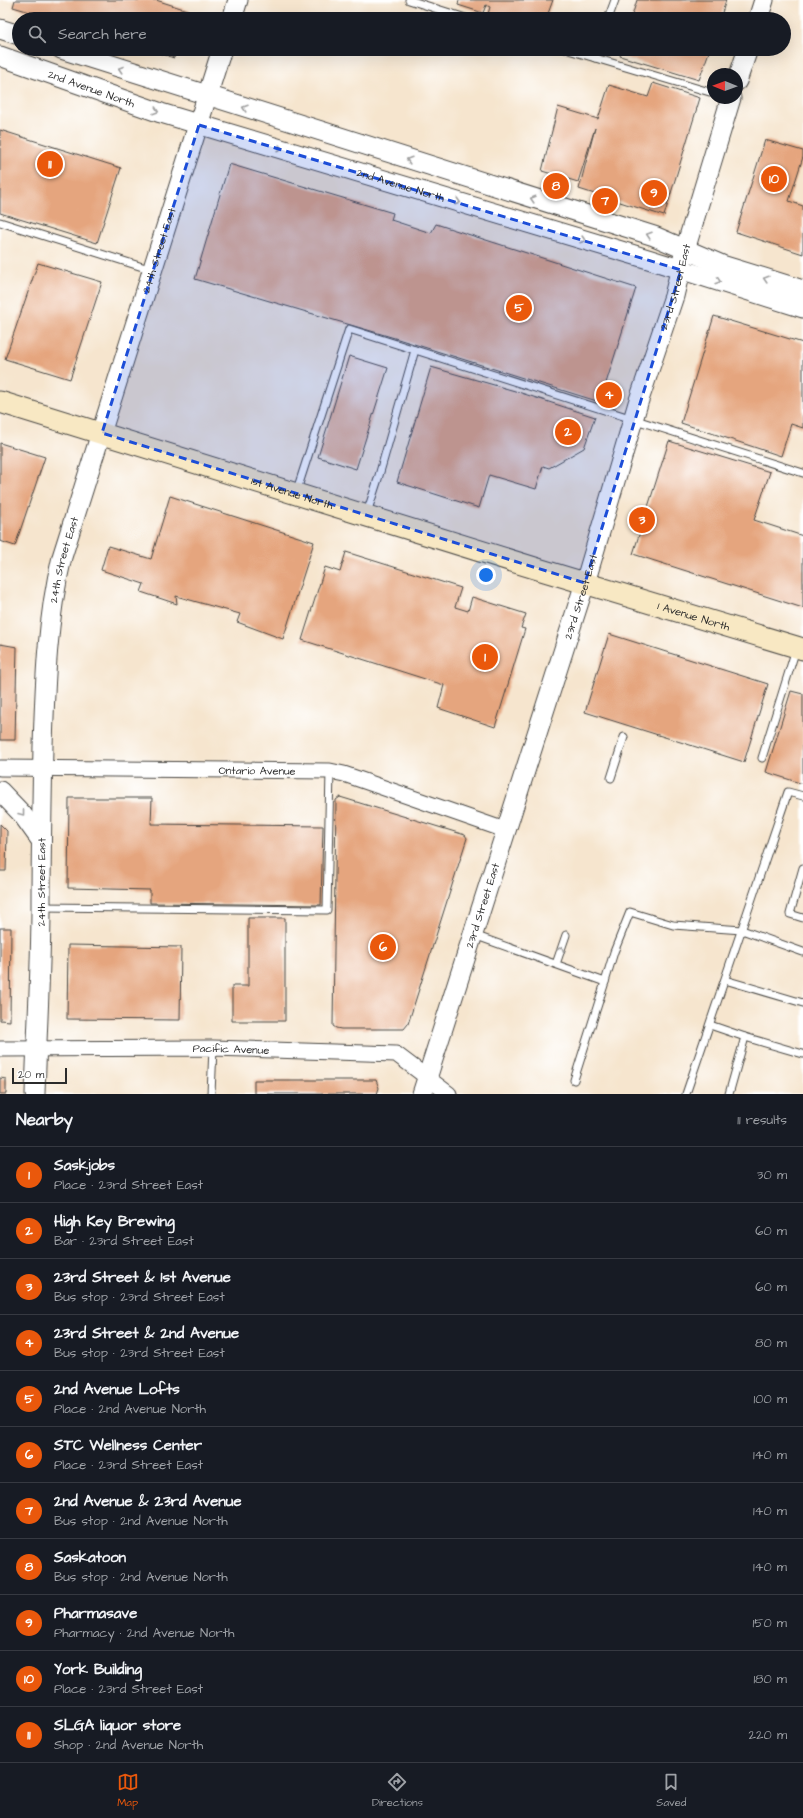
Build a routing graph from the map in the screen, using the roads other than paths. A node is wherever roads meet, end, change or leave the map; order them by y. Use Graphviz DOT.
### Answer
graph roads {
  1 [pos="238,0"];
  2 [pos="409,0"];
  3 [pos="615,0"];
  4 [pos="764,0"];
  5 [pos="234,12"];
  6 [pos="447,12"];
  7 [pos="611,12"];
  8 [pos="760,12"];
  9 [pos="0,29"];
  10 [pos="12,33"];
  11 [pos="0,56"];
  12 [pos="83,56"];
  13 [pos="220,56"];
  14 [pos="588,56"];
  15 [pos="746,56"];
  16 [pos="595,58"];
  17 [pos="741,68"];
  18 [pos="707,91"];
  19 [pos="208,96"];
  20 [pos="728,104"];
  21 [pos="199,125"];
  22 [pos="0,222"];
  23 [pos="685,250"];
  24 [pos="152,270"];
  25 [pos="681,270"];
  26 [pos="803,290"];
  27 [pos="803,308"];
  28 [pos="415,350"];
  29 [pos="0,402"];
  30 [pos="633,420"];
  31 [pos="102,433"];
  32 [pos="803,473"];
  33 [pos="296,493"];
  34 [pos="366,515"];
  35 [pos="585,583"];
  36 [pos="800,648"];
  37 [pos="624,737"];
  38 [pos="762,758"];
  39 [pos="0,768"];
  40 [pos="42,769"];
  41 [pos="330,771"];
  42 [pos="611,778"];
  43 [pos="0,791"];
  44 [pos="803,796"];
  45 [pos="505,830"];
  46 [pos="40,839"];
  47 [pos="803,868"];
  48 [pos="41,908"];
  49 [pos="803,918"];
  50 [pos="742,930"];
  51 [pos="472,934"];
  52 [pos="566,935"];
  53 [pos="803,952"];
  54 [pos="556,964"];
  55 [pos="725,980"];
  56 [pos="605,982"];
  57 [pos="803,1003"];
  58 [pos="710,1025"];
  59 [pos="745,1037"];
  60 [pos="0,1048"];
  61 [pos="36,1048"];
  62 [pos="213,1048"];
  63 [pos="803,1054"];
  64 [pos="574,1080"];
  65 [pos="424,1086"];
  66 [pos="35,1094"];
  67 [pos="212,1094"];
  68 [pos="449,1094"];
  69 [pos="686,1094"];
  70 [pos="729,1094"];
  1 -- 5 [label="street"];
  2 -- 6 [label="lane"];
  3 -- 7 [label="lane"];
  4 -- 8 [label="street"];
  9 -- 10 [label="street"];
  11 -- 21 [label="street, 2nd Avenue North, one-way"];
  19 -- 12 [label="street, one-way"];
  13 -- 19 [label="street, 24th Street East"];
  14 -- 16 [label="lane"];
  15 -- 17 [label="street"];
  16 -- 18 [label="lane"];
  19 -- 21 [label="street, 24th Street East"];
  23 -- 19 [label="street, one-way"];
  20 -- 23 [label="street, 23rd Street East"];
  21 -- 24 [label="street, 24th Street East"];
  21 -- 25 [label="street, 2nd Avenue North, one-way"];
  22 -- 24 [label="lane"];
  23 -- 25 [label="street, 23rd Street East"];
  26 -- 23 [label="street, one-way"];
  24 -- 31 [label="street, 24th Street East"];
  25 -- 27 [label="street, 2nd Avenue North, one-way"];
  25 -- 30 [label="street, 23rd Street East"];
  28 -- 30 [label="lane"];
  28 -- 33 [label="lane"];
  28 -- 34 [label="lane"];
  29 -- 31 [label="main road, 1st Avenue North"];
  30 -- 32 [label="lane"];
  30 -- 35 [label="street, 23rd Street East"];
  31 -- 33 [label="main road, 1st Avenue North"];
  31 -- 40 [label="street, 24th Street East"];
  33 -- 34 [label="main road, 1st Avenue North"];
  34 -- 35 [label="main road, 1st Avenue North"];
  35 -- 36 [label="main road, 1 Avenue North"];
  35 -- 45 [label="street, 23rd Street East"];
  36 -- 38 [label="lane"];
  37 -- 42 [label="lane"];
  39 -- 40 [label="street, Ontario Avenue"];
  40 -- 41 [label="street, Ontario Avenue"];
  40 -- 46 [label="street, 24th Street East"];
  41 -- 45 [label="street, Ontario Avenue"];
  41 -- 48 [label="lane"];
  43 -- 46 [label="street, one-way"];
  44 -- 50 [label="lane"];
  45 -- 51 [label="street, 23rd Street East"];
  46 -- 48 [label="street, 24th Street East"];
  47 -- 49 [label="lane"];
  48 -- 61 [label="street, 24th Street East"];
  50 -- 53 [label="lane"];
  50 -- 55 [label="lane"];
  50 -- 56 [label="lane"];
  51 -- 54 [label="lane"];
  51 -- 65 [label="street, 23rd Street East"];
  54 -- 52 [label="lane, one-way"];
  54 -- 56 [label="lane"];
  55 -- 57 [label="lane"];
  55 -- 58 [label="lane"];
  56 -- 64 [label="lane"];
  58 -- 59 [label="lane"];
  58 -- 69 [label="lane"];
  59 -- 63 [label="lane"];
  59 -- 70 [label="lane"];
  60 -- 61 [label="street, Pacific Avenue"];
  61 -- 62 [label="street, Pacific Avenue"];
  61 -- 66 [label="street, 24th Street East"];
  62 -- 65 [label="street, Pacific Avenue"];
  62 -- 67 [label="lane"];
  65 -- 68 [label="street, Pacific Avenue"];
}
